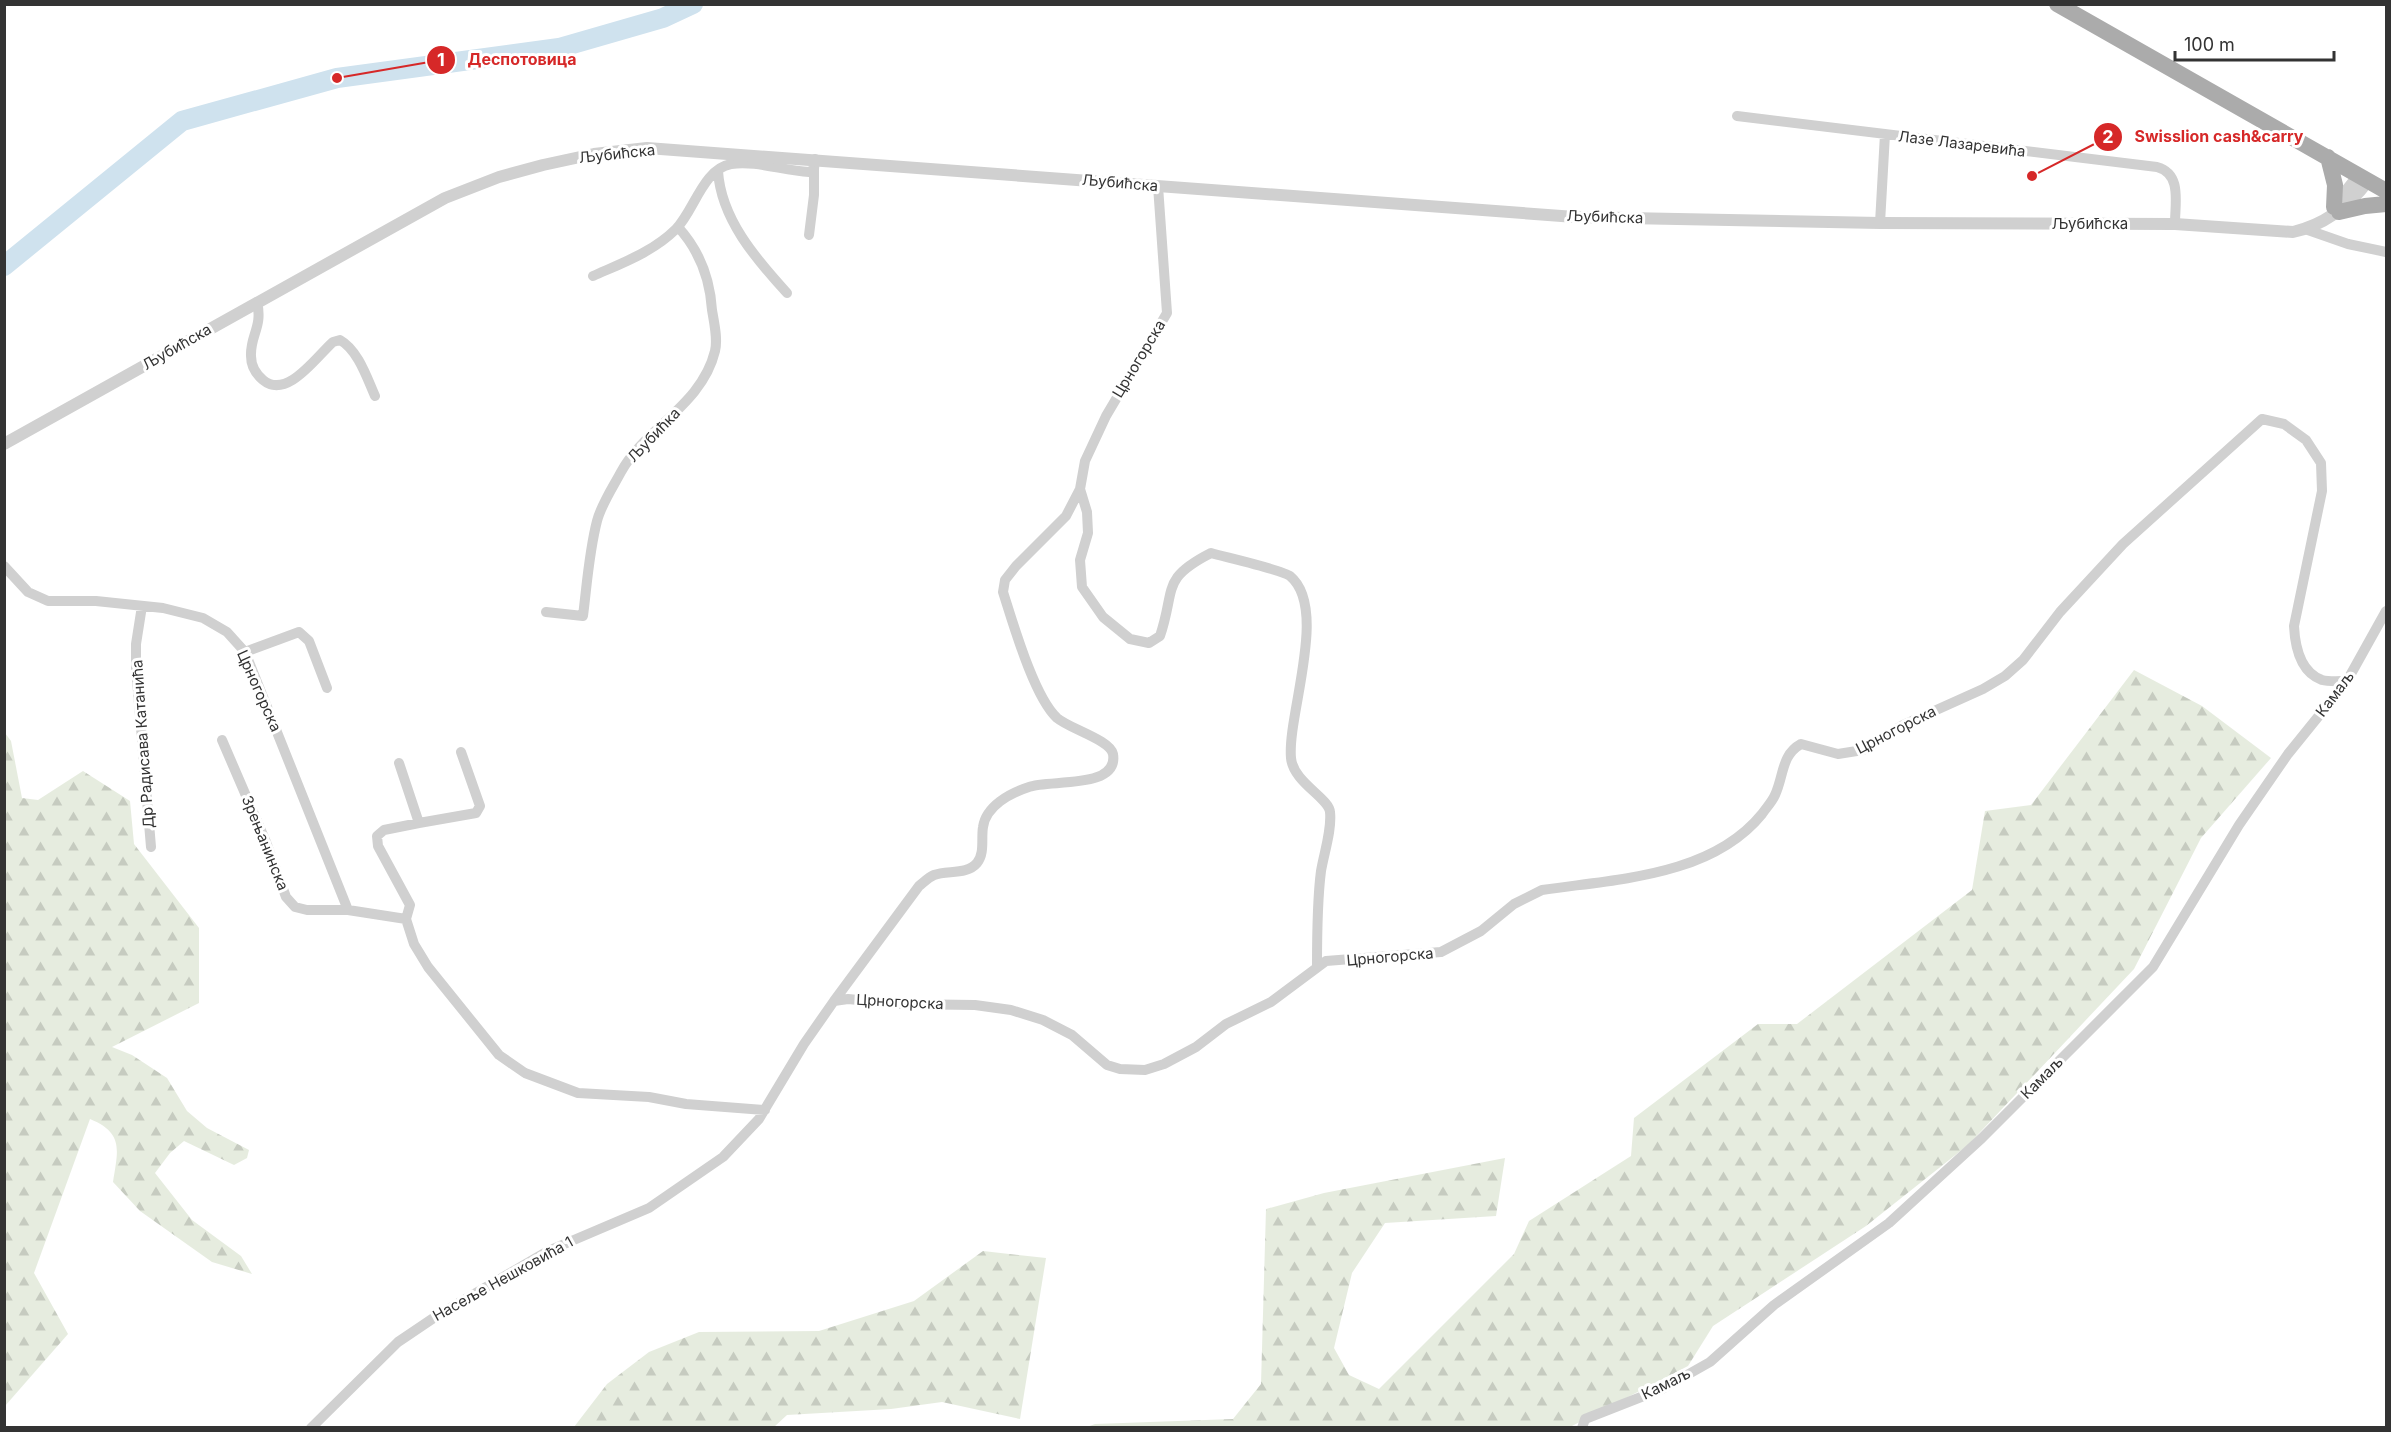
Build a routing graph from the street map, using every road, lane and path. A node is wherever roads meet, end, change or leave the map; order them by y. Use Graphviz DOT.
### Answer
graph roads {
  1 [pos="2057,4"];
  2 [pos="1737,116"];
  3 [pos="1885,135"];
  4 [pos="2328,157"];
  5 [pos="814,164"];
  6 [pos="718,171"];
  7 [pos="2364,178"];
  8 [pos="1158,186"];
  9 [pos="2386,191"];
  10 [pos="2386,204"];
  11 [pos="2332,212"];
  12 [pos="1880,223"];
  13 [pos="2175,224"];
  14 [pos="678,227"];
  15 [pos="2305,229"];
  16 [pos="809,235"];
  17 [pos="2386,252"];
  18 [pos="593,276"];
  19 [pos="787,293"];
  20 [pos="257,302"];
  21 [pos="375,396"];
  22 [pos="4,444"];
  23 [pos="1080,489"];
  24 [pos="4,566"];
  25 [pos="142,606"];
  26 [pos="2386,611"];
  27 [pos="546,612"];
  28 [pos="245,652"];
  29 [pos="2347,681"];
  30 [pos="327,688"];
  31 [pos="222,740"];
  32 [pos="461,752"];
  33 [pos="399,763"];
  34 [pos="419,823"];
  35 [pos="151,847"];
  36 [pos="348,910"];
  37 [pos="406,919"];
  38 [pos="1317,966"];
  39 [pos="834,1001"];
  40 [pos="765,1110"];
  41 [pos="310,1428"];
  42 [pos="1582,1428"];
  1 -- 4 [label="main road"];
  2 -- 3 [label="street, Лазе Лазаревића"];
  3 -- 12 [label="street"];
  3 -- 13 [label="street, Лазе Лазаревића"];
  4 -- 7 [label="main road"];
  4 -- 11 [label="main road"];
  5 -- 6 [label="street"];
  5 -- 8 [label="street, Љубићска"];
  5 -- 16 [label="street"];
  5 -- 20 [label="street, Љубићска"];
  6 -- 14 [label="street"];
  6 -- 19 [label="street"];
  7 -- 9 [label="main road"];
  7 -- 11 [label="street, Љубићска"];
  8 -- 12 [label="street, Љубићска"];
  8 -- 23 [label="street, Црногорска"];
  10 -- 11 [label="main road"];
  11 -- 15 [label="street, Љубићска"];
  12 -- 13 [label="street, Љубићска"];
  13 -- 15 [label="street, Љубићска"];
  14 -- 18 [label="street"];
  14 -- 27 [label="street, Љубићка"];
  15 -- 17 [label="street, Љубићска"];
  20 -- 21 [label="street"];
  20 -- 22 [label="street, Љубићска"];
  23 -- 38 [label="street"];
  23 -- 39 [label="street"];
  24 -- 25 [label="street, Црногорска"];
  25 -- 28 [label="street, Црногорска"];
  25 -- 35 [label="street, Др Радисава Катанића"];
  26 -- 29 [label="street, Камаљ"];
  28 -- 30 [label="street"];
  28 -- 36 [label="street, Црногорска"];
  29 -- 38 [label="street, Црногорска"];
  29 -- 42 [label="street, Камаљ"];
  31 -- 36 [label="street, Зрењанинска"];
  32 -- 34 [label="street"];
  33 -- 34 [label="street"];
  34 -- 37 [label="street"];
  36 -- 37 [label="street, Зрењанинска"];
  37 -- 40 [label="street"];
  38 -- 39 [label="street, Црногорска"];
  39 -- 40 [label="street"];
  40 -- 41 [label="street, Насеље Нешковића 1"];
}
